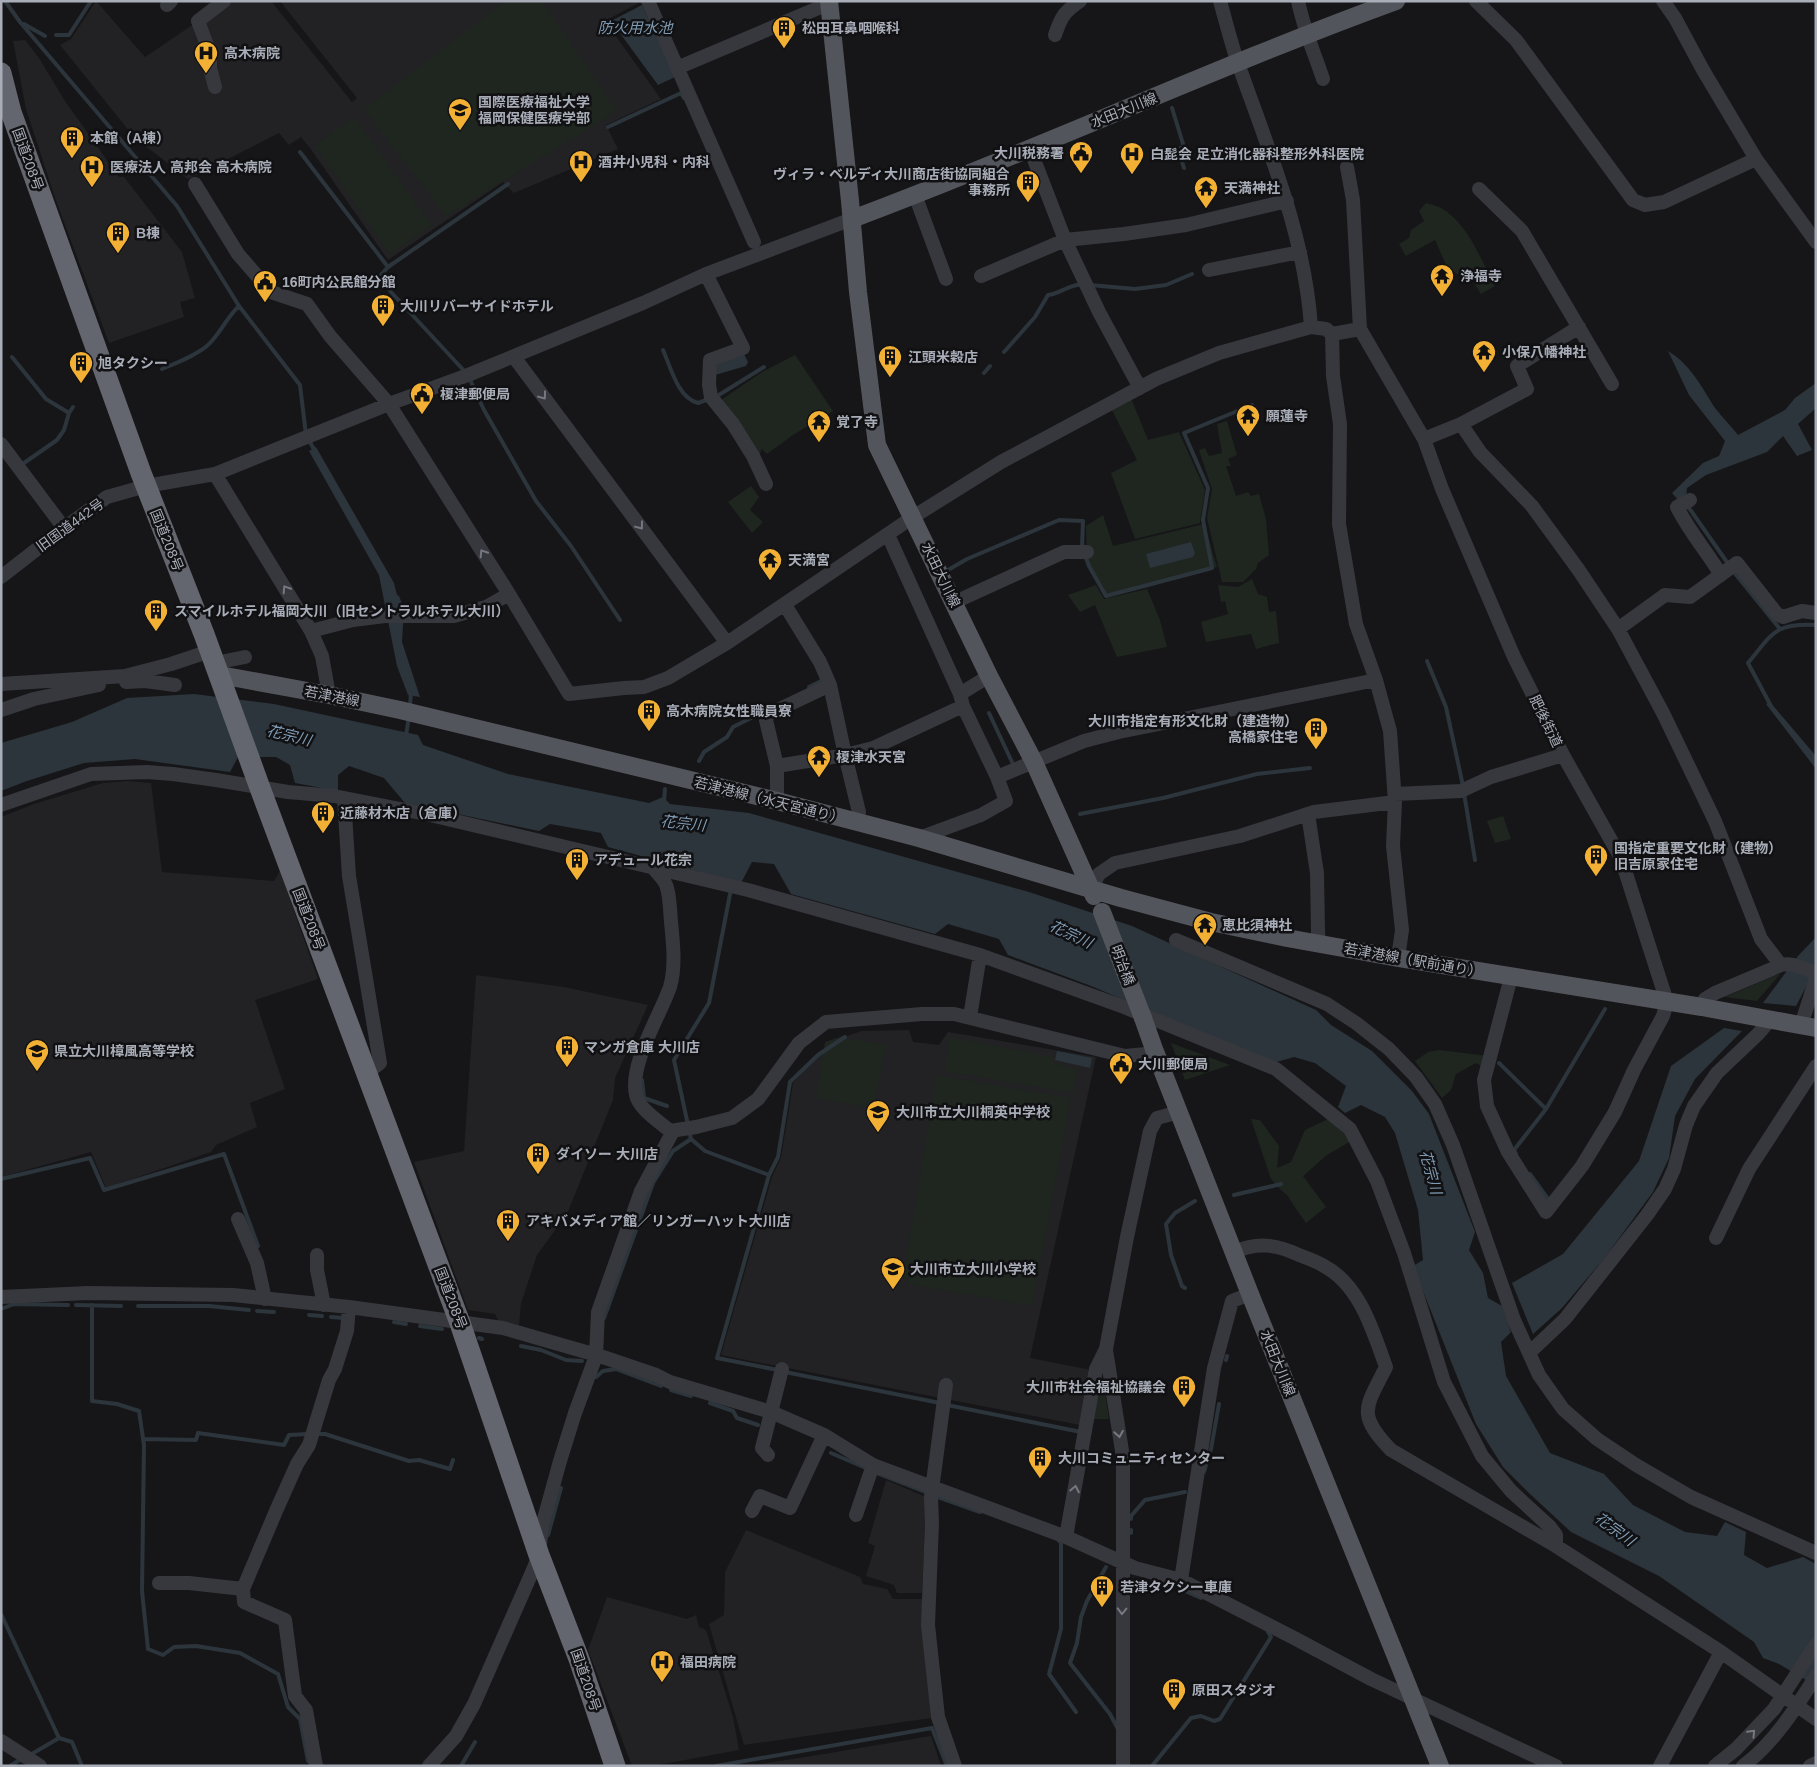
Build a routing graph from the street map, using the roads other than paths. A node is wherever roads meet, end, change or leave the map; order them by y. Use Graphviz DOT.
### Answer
graph roads {
  1 [pos="224,1"];
  2 [pos="648,1"];
  3 [pos="1080,1"];
  4 [pos="1220,1"];
  5 [pos="1298,1"];
  6 [pos="1476,1"];
  7 [pos="1663,1"];
  8 [pos="830,2"];
  9 [pos="1391,2"];
  10 [pos="1055,35"];
  11 [pos="1308,35"];
  12 [pos="1238,63"];
  13 [pos="677,68"];
  14 [pos="1,73"];
  15 [pos="1323,79"];
  16 [pos="216,87"];
  17 [pos="1030,148"];
  18 [pos="1756,159"];
  19 [pos="1346,167"];
  20 [pos="195,184"];
  21 [pos="1479,189"];
  22 [pos="916,195"];
  23 [pos="1287,201"];
  24 [pos="852,219"];
  25 [pos="1064,240"];
  26 [pos="754,242"];
  27 [pos="1816,242"];
  28 [pos="1300,252"];
  29 [pos="1208,270"];
  30 [pos="706,274"];
  31 [pos="981,276"];
  32 [pos="946,279"];
  33 [pos="1311,326"];
  34 [pos="1579,327"];
  35 [pos="1360,329"];
  36 [pos="1332,334"];
  37 [pos="514,356"];
  38 [pos="1612,384"];
  39 [pos="1140,388"];
  40 [pos="389,404"];
  41 [pos="1461,424"];
  42 [pos="1424,439"];
  43 [pos="1,444"];
  44 [pos="215,474"];
  45 [pos="766,484"];
  46 [pos="146,486"];
  47 [pos="1687,502"];
  48 [pos="913,517"];
  49 [pos="64,528"];
  50 [pos="888,535"];
  51 [pos="1087,552"];
  52 [pos="1726,571"];
  53 [pos="1,577"];
  54 [pos="509,594"];
  55 [pos="955,602"];
  56 [pos="785,605"];
  57 [pos="1816,613"];
  58 [pos="1618,629"];
  59 [pos="311,631"];
  60 [pos="727,643"];
  61 [pos="245,657"];
  62 [pos="215,663"];
  63 [pos="990,676"];
  64 [pos="120,679"];
  65 [pos="1376,680"];
  66 [pos="1,684"];
  67 [pos="830,684"];
  68 [pos="175,685"];
  69 [pos="329,694"];
  70 [pos="961,700"];
  71 [pos="1,710"];
  72 [pos="444,720"];
  73 [pos="845,755"];
  74 [pos="1562,756"];
  75 [pos="1034,762"];
  76 [pos="777,766"];
  77 [pos="997,777"];
  78 [pos="259,785"];
  79 [pos="344,798"];
  80 [pos="1395,798"];
  81 [pos="777,801"];
  82 [pos="1,805"];
  83 [pos="1308,814"];
  84 [pos="856,821"];
  85 [pos="919,838"];
  86 [pos="654,869"];
  87 [pos="1092,889"];
  88 [pos="1102,912"];
  89 [pos="1176,940"];
  90 [pos="1319,944"];
  91 [pos="980,955"];
  92 [pos="1398,958"];
  93 [pos="1783,963"];
  94 [pos="1816,973"];
  95 [pos="1511,977"];
  96 [pos="1816,979"];
  97 [pos="1667,1002"];
  98 [pos="1702,1007"];
  99 [pos="970,1017"];
  100 [pos="1143,1018"];
  101 [pos="1766,1018"];
  102 [pos="1808,1026"];
  103 [pos="1154,1049"];
  104 [pos="1816,1066"];
  105 [pos="367,1073"];
  106 [pos="1179,1112"];
  107 [pos="671,1132"];
  108 [pos="238,1219"];
  109 [pos="1716,1238"];
  110 [pos="1234,1252"];
  111 [pos="317,1255"];
  112 [pos="1250,1294"];
  113 [pos="3,1297"];
  114 [pos="265,1299"];
  115 [pos="324,1304"];
  116 [pos="349,1307"];
  117 [pos="460,1322"];
  118 [pos="1106,1349"];
  119 [pos="1529,1353"];
  120 [pos="596,1356"];
  121 [pos="782,1372"];
  122 [pos="946,1385"];
  123 [pos="771,1412"];
  124 [pos="824,1435"];
  125 [pos="768,1454"];
  126 [pos="871,1471"];
  127 [pos="932,1493"];
  128 [pos="752,1512"];
  129 [pos="856,1515"];
  130 [pos="1066,1537"];
  131 [pos="1556,1546"];
  132 [pos="1816,1553"];
  133 [pos="539,1555"];
  134 [pos="1122,1563"];
  135 [pos="1181,1580"];
  136 [pos="159,1583"];
  137 [pos="243,1589"];
  138 [pos="1816,1644"];
  139 [pos="1721,1652"];
  140 [pos="1816,1676"];
  141 [pos="1783,1697"];
  142 [pos="1414,1703"];
  143 [pos="1796,1706"];
  144 [pos="1816,1720"];
  145 [pos="1,1740"];
  146 [pos="31,1761"];
  147 [pos="1816,1763"];
  148 [pos="316,1766"];
  149 [pos="429,1766"];
  150 [pos="615,1766"];
  151 [pos="955,1766"];
  152 [pos="1123,1766"];
  153 [pos="1440,1766"];
  154 [pos="1446,1766"];
  155 [pos="1556,1766"];
  156 [pos="1660,1766"];
  157 [pos="1716,1766"];
  158 [pos="1743,1766"];
  159 [pos="1810,1766"];
  1 -- 16 [label="street"];
  2 -- 13 [label="street"];
  3 -- 10 [label="street"];
  4 -- 12 [label="street"];
  5 -- 11 [label="street"];
  6 -- 18 [label="street"];
  7 -- 18 [label="street"];
  8 -- 13 [label="street"];
  8 -- 24 [label="main road, 水田大川線"];
  9 -- 11 [label="main road, 水田大川線"];
  11 -- 12 [label="main road, 水田大川線"];
  11 -- 15 [label="street"];
  12 -- 17 [label="main road, 水田大川線"];
  12 -- 23 [label="street"];
  13 -- 26 [label="street"];
  14 -- 46 [label="highway, 国道208号"];
  17 -- 22 [label="main road, 水田大川線"];
  17 -- 25 [label="street"];
  18 -- 27 [label="street"];
  19 -- 35 [label="street"];
  20 -- 40 [label="street"];
  21 -- 34 [label="street"];
  22 -- 24 [label="main road, 水田大川線"];
  22 -- 32 [label="street"];
  23 -- 25 [label="street"];
  23 -- 28 [label="street"];
  24 -- 30 [label="street, 旧国道442号"];
  24 -- 48 [label="main road, 水田大川線"];
  25 -- 31 [label="street"];
  25 -- 39 [label="street"];
  28 -- 29 [label="street"];
  28 -- 33 [label="street"];
  30 -- 37 [label="street, 旧国道442号"];
  30 -- 45 [label="street"];
  33 -- 36 [label="street"];
  33 -- 39 [label="street"];
  34 -- 38 [label="street"];
  34 -- 41 [label="street"];
  35 -- 36 [label="street"];
  35 -- 42 [label="street, 肥後街道"];
  36 -- 65 [label="street"];
  37 -- 40 [label="street, 旧国道442号"];
  37 -- 60 [label="street, one-way"];
  39 -- 48 [label="street"];
  40 -- 44 [label="street, 旧国道442号"];
  54 -- 40 [label="street, one-way"];
  41 -- 42 [label="street"];
  41 -- 58 [label="street"];
  42 -- 74 [label="street, 肥後街道"];
  43 -- 49 [label="street"];
  44 -- 46 [label="street, 旧国道442号"];
  59 -- 44 [label="street, one-way"];
  46 -- 49 [label="street, 旧国道442号"];
  46 -- 62 [label="highway, 国道208号"];
  47 -- 52 [label="street"];
  48 -- 50 [label="street"];
  48 -- 55 [label="main road, 水田大川線"];
  49 -- 53 [label="street, 旧国道442号"];
  50 -- 56 [label="street"];
  50 -- 70 [label="street"];
  51 -- 55 [label="street"];
  52 -- 57 [label="street"];
  52 -- 58 [label="street"];
  54 -- 59 [label="street"];
  54 -- 60 [label="street"];
  55 -- 63 [label="main road, 水田大川線"];
  56 -- 60 [label="street"];
  56 -- 67 [label="street"];
  58 -- 93 [label="street"];
  59 -- 69 [label="street"];
  61 -- 62 [label="street"];
  62 -- 64 [label="street"];
  62 -- 69 [label="main road, 若津港線"];
  62 -- 78 [label="highway, 国道208号"];
  63 -- 70 [label="street"];
  63 -- 75 [label="main road, 水田大川線"];
  64 -- 66 [label="street"];
  64 -- 68 [label="street"];
  64 -- 71 [label="street"];
  65 -- 75 [label="street"];
  65 -- 80 [label="street"];
  67 -- 73 [label="street"];
  67 -- 76 [label="street"];
  69 -- 72 [label="main road, 若津港線"];
  70 -- 73 [label="street"];
  70 -- 77 [label="street"];
  72 -- 81 [label="main road, 若津港線（水天宮通り）"];
  73 -- 76 [label="street"];
  73 -- 84 [label="street"];
  74 -- 80 [label="street"];
  74 -- 97 [label="street, 肥後街道"];
  75 -- 77 [label="street"];
  75 -- 87 [label="main road, 水田大川線"];
  76 -- 81 [label="street"];
  77 -- 85 [label="street"];
  78 -- 79 [label="street"];
  78 -- 82 [label="street"];
  78 -- 105 [label="highway, 国道208号"];
  79 -- 86 [label="street"];
  79 -- 105 [label="street"];
  80 -- 83 [label="street"];
  80 -- 92 [label="street"];
  81 -- 84 [label="main road, 若津港線（水天宮通り）"];
  83 -- 87 [label="street"];
  83 -- 90 [label="street"];
  84 -- 85 [label="main road, 若津港線（水天宮通り）"];
  85 -- 87 [label="main road, 若津港線（水天宮通り）"];
  86 -- 91 [label="street"];
  86 -- 107 [label="street"];
  87 -- 88 [label="main road, 水田大川線"];
  87 -- 90 [label="main road, 若津港線（駅前通り）"];
  88 -- 100 [label="main road, 明治橋, bridge"];
  89 -- 119 [label="street"];
  90 -- 92 [label="main road, 若津港線（駅前通り）"];
  91 -- 99 [label="street"];
  91 -- 131 [label="street"];
  92 -- 95 [label="main road, 若津港線（駅前通り）"];
  93 -- 94 [label="street"];
  93 -- 98 [label="street"];
  95 -- 97 [label="main road, 若津港線（駅前通り）"];
  95 -- 97 [label="street"];
  96 -- 102 [label="street"];
  97 -- 98 [label="main road, 若津港線（駅前通り）"];
  98 -- 101 [label="main road, 若津港線（駅前通り）"];
  99 -- 103 [label="street"];
  99 -- 107 [label="street"];
  100 -- 103 [label="main road, 水田大川線"];
  101 -- 102 [label="main road"];
  101 -- 119 [label="street"];
  103 -- 106 [label="main road, 水田大川線"];
  104 -- 109 [label="street"];
  105 -- 117 [label="highway, 国道208号"];
  106 -- 110 [label="main road, 水田大川線"];
  106 -- 118 [label="street"];
  107 -- 120 [label="street"];
  108 -- 114 [label="street"];
  110 -- 112 [label="main road, 水田大川線"];
  110 -- 131 [label="street"];
  111 -- 115 [label="street"];
  112 -- 135 [label="street"];
  112 -- 142 [label="main road, 水田大川線"];
  113 -- 114 [label="street"];
  114 -- 115 [label="street"];
  115 -- 116 [label="street"];
  116 -- 117 [label="street"];
  116 -- 137 [label="street"];
  117 -- 120 [label="street"];
  117 -- 133 [label="highway, 国道208号"];
  130 -- 118 [label="street, one-way"];
  118 -- 134 [label="street, one-way"];
  119 -- 132 [label="street"];
  120 -- 123 [label="street"];
  120 -- 133 [label="street"];
  121 -- 123 [label="street"];
  122 -- 127 [label="street"];
  123 -- 124 [label="street"];
  123 -- 125 [label="street"];
  124 -- 126 [label="street"];
  124 -- 128 [label="street"];
  126 -- 127 [label="street"];
  126 -- 129 [label="street"];
  127 -- 130 [label="street"];
  127 -- 151 [label="street"];
  130 -- 134 [label="street"];
  131 -- 139 [label="street"];
  133 -- 149 [label="street"];
  133 -- 150 [label="highway, 国道208号"];
  134 -- 135 [label="street"];
  134 -- 152 [label="street, one-way"];
  135 -- 142 [label="street"];
  136 -- 137 [label="street"];
  137 -- 148 [label="street"];
  138 -- 141 [label="street"];
  139 -- 141 [label="street"];
  139 -- 156 [label="street"];
  140 -- 143 [label="street"];
  141 -- 143 [label="street"];
  157 -- 141 [label="street, one-way"];
  142 -- 153 [label="main road, 水田大川線"];
  142 -- 154 [label="main road, 水田大川線"];
  142 -- 155 [label="street"];
  143 -- 144 [label="street"];
  143 -- 158 [label="street"];
  145 -- 146 [label="street"];
  147 -- 159 [label="street"];
}
